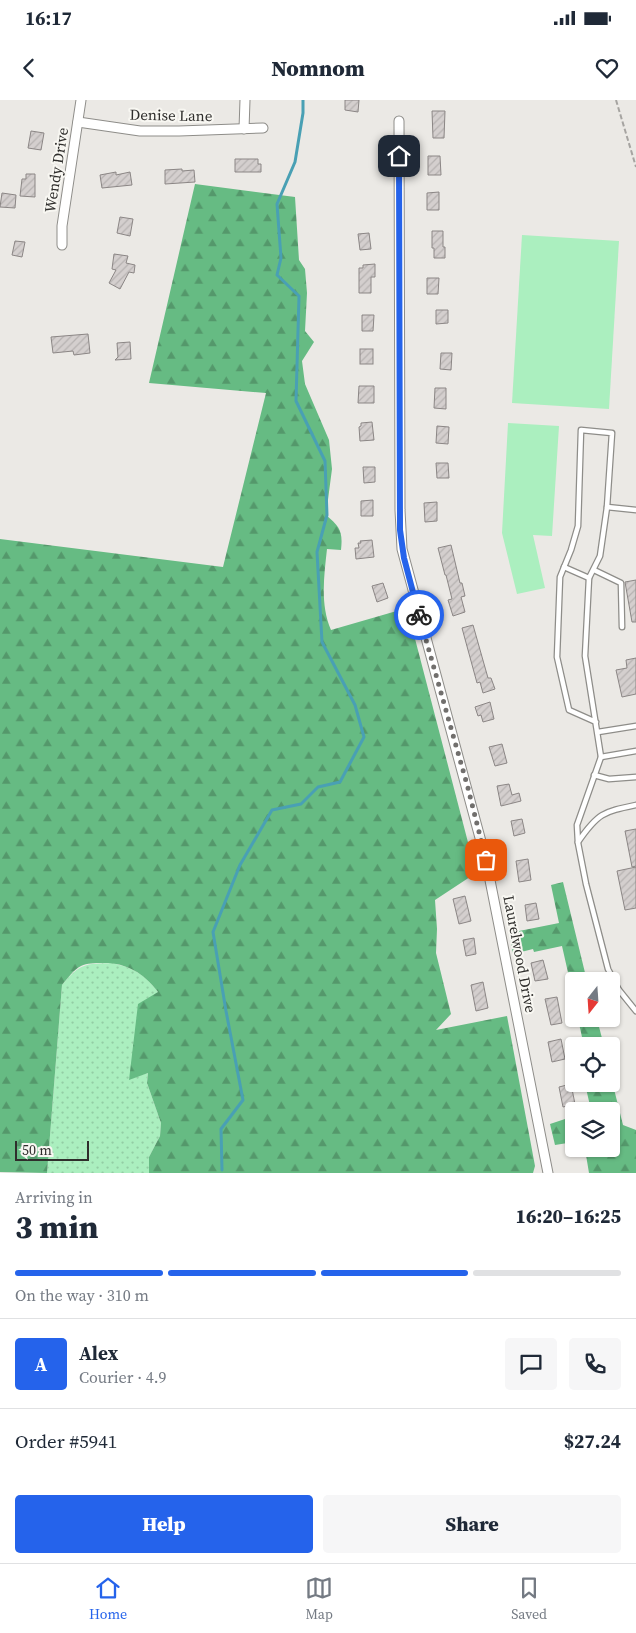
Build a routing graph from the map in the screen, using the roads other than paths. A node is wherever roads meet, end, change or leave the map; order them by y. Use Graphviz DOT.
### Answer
graph roads {
  1 [pos="81,100"];
  2 [pos="245,100"];
  3 [pos="399,121"];
  4 [pos="78,122"];
  5 [pos="263,128"];
  6 [pos="244,129"];
  7 [pos="62,245"];
  8 [pos="607,507"];
  9 [pos="636,510"];
  10 [pos="564,567"];
  11 [pos="594,570"];
  12 [pos="589,578"];
  13 [pos="622,627"];
  14 [pos="596,722"];
  15 [pos="636,726"];
  16 [pos="598,732"];
  17 [pos="636,751"];
  18 [pos="601,757"];
  19 [pos="594,775"];
  20 [pos="636,777"];
  21 [pos="636,805"];
  22 [pos="578,843"];
  23 [pos="636,1011"];
  24 [pos="548,1173"];
  1 -- 4 [label="street, Wendy Drive"];
  2 -- 6 [label="street"];
  3 -- 24 [label="street, Laurelwood Drive"];
  4 -- 6 [label="street, Denise Lane"];
  4 -- 7 [label="street, Wendy Drive"];
  5 -- 6 [label="street, Denise Lane"];
  8 -- 9 [label="lane"];
  8 -- 10 [label="lane"];
  8 -- 11 [label="lane"];
  10 -- 12 [label="lane"];
  10 -- 14 [label="lane"];
  11 -- 12 [label="lane"];
  11 -- 13 [label="lane"];
  12 -- 14 [label="lane"];
  14 -- 16 [label="lane"];
  15 -- 16 [label="lane"];
  16 -- 18 [label="lane"];
  17 -- 18 [label="lane"];
  18 -- 19 [label="lane"];
  19 -- 20 [label="lane"];
  19 -- 22 [label="lane"];
  21 -- 22 [label="lane"];
  22 -- 23 [label="lane"];
}
